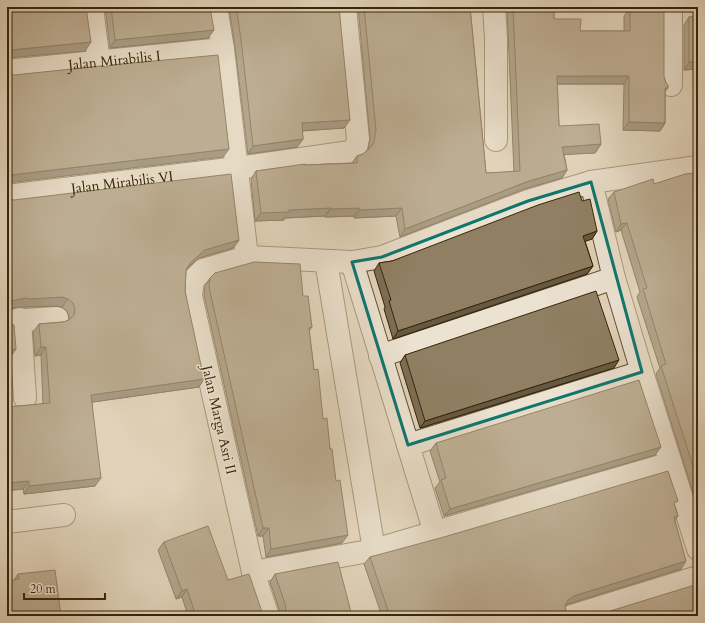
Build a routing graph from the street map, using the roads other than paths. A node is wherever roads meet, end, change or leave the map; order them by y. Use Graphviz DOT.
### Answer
graph roads {
  1 [pos="92,7"];
  2 [pos="216,7"];
  3 [pos="345,7"];
  4 [pos="494,7"];
  5 [pos="671,7"];
  6 [pos="223,49"];
  7 [pos="99,63"];
  8 [pos="7,72"];
  9 [pos="671,85"];
  10 [pos="496,140"];
  11 [pos="237,168"];
  12 [pos="698,168"];
  13 [pos="591,182"];
  14 [pos="7,196"];
  15 [pos="247,257"];
  16 [pos="326,261"];
  17 [pos="352,262"];
  18 [pos="614,278"];
  19 [pos="58,318"];
  20 [pos="14,320"];
  21 [pos="380,356"];
  22 [pos="642,372"];
  23 [pos="25,398"];
  24 [pos="408,445"];
  25 [pos="671,463"];
  26 [pos="64,515"];
  27 [pos="7,522"];
  28 [pos="435,533"];
  29 [pos="698,549"];
  30 [pos="374,550"];
  31 [pos="253,572"];
  32 [pos="698,577"];
  33 [pos="268,616"];
  34 [pos="572,616"];
  1 -- 7 [label="street"];
  2 -- 6 [label="street"];
  3 -- 11 [label="street, Jalan Mirabilis VI"];
  4 -- 10 [label="street"];
  5 -- 9 [label="street"];
  6 -- 7 [label="street, Jalan Mirabilis I"];
  6 -- 11 [label="street"];
  7 -- 8 [label="street, Jalan Mirabilis I"];
  11 -- 14 [label="street, Jalan Mirabilis VI"];
  11 -- 15 [label="street"];
  12 -- 13 [label="street, Jalan Marga Asri II"];
  13 -- 17 [label="street, Jalan Marga Asri II"];
  13 -- 18 [label="street"];
  15 -- 16 [label="street, Jalan Marga Asri II"];
  15 -- 31 [label="street, Jalan Marga Asri II"];
  16 -- 17 [label="street, Jalan Marga Asri II"];
  16 -- 30 [label="street"];
  17 -- 21 [label="street"];
  18 -- 21 [label="street"];
  18 -- 22 [label="street"];
  19 -- 20 [label="street"];
  20 -- 23 [label="street"];
  21 -- 24 [label="street"];
  22 -- 24 [label="street"];
  22 -- 25 [label="street"];
  24 -- 28 [label="street"];
  25 -- 28 [label="street"];
  25 -- 29 [label="street"];
  26 -- 27 [label="street"];
  28 -- 30 [label="street"];
  30 -- 31 [label="street"];
  31 -- 33 [label="street, Jalan Marga Asri II"];
  32 -- 34 [label="street"];
}
